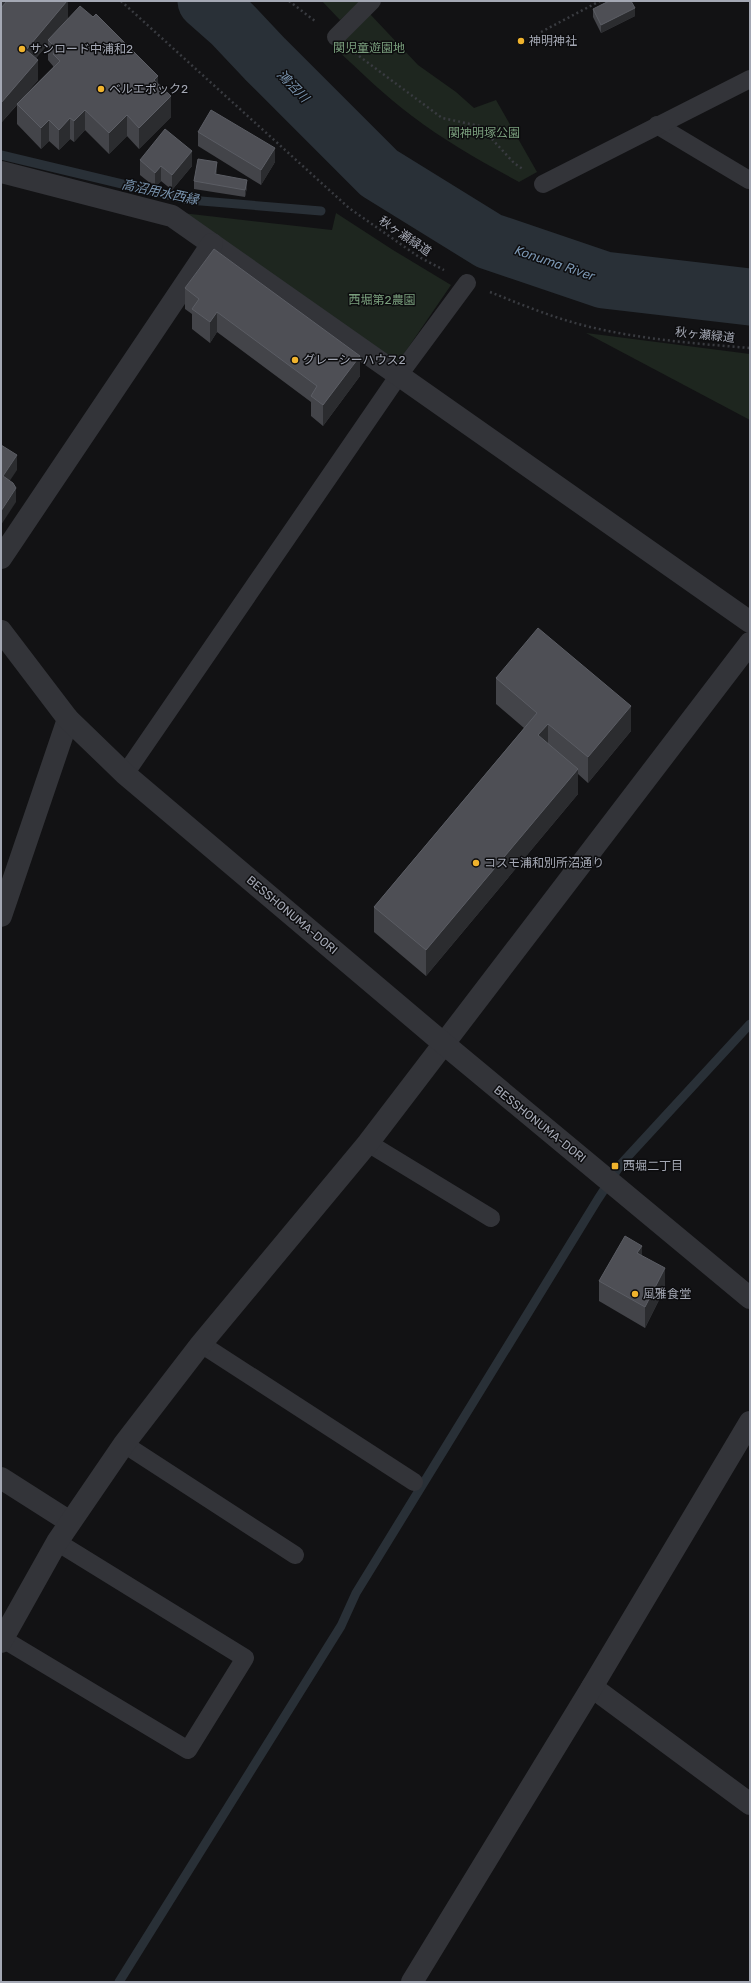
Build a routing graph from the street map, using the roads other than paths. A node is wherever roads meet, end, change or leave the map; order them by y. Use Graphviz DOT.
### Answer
graph roads {
  1 [pos="3,1"];
  2 [pos="372,1"];
  3 [pos="1,4"];
  4 [pos="336,37"];
  5 [pos="750,79"];
  6 [pos="657,125"];
  7 [pos="1,172"];
  8 [pos="749,180"];
  9 [pos="543,184"];
  10 [pos="212,244"];
  11 [pos="467,283"];
  12 [pos="399,375"];
  13 [pos="1,558"];
  14 [pos="750,622"];
  15 [pos="1,631"];
  16 [pos="750,643"];
  17 [pos="68,719"];
  18 [pos="125,774"];
  19 [pos="1,916"];
  20 [pos="443,1043"];
  21 [pos="368,1143"];
  22 [pos="491,1218"];
  23 [pos="750,1298"];
  24 [pos="201,1344"];
  25 [pos="750,1422"];
  26 [pos="124,1444"];
  27 [pos="1,1478"];
  28 [pos="414,1482"];
  29 [pos="70,1522"];
  30 [pos="57,1542"];
  31 [pos="295,1555"];
  32 [pos="2,1641"];
  33 [pos="592,1686"];
  34 [pos="750,1804"];
  35 [pos="412,1982"];
  1 -- 3 [label="street"];
  2 -- 4 [label="lane"];
  5 -- 6 [label="lane"];
  6 -- 8 [label="lane"];
  6 -- 9 [label="lane"];
  7 -- 10 [label="street"];
  10 -- 12 [label="street"];
  10 -- 13 [label="street"];
  11 -- 12 [label="lane"];
  12 -- 14 [label="street"];
  12 -- 18 [label="lane"];
  15 -- 17 [label="street, BESSHONUMA-DORI"];
  16 -- 20 [label="street"];
  17 -- 18 [label="street, BESSHONUMA-DORI"];
  17 -- 19 [label="street"];
  18 -- 20 [label="street, BESSHONUMA-DORI"];
  20 -- 21 [label="street"];
  20 -- 23 [label="street, BESSHONUMA-DORI"];
  21 -- 22 [label="lane"];
  21 -- 24 [label="street"];
  24 -- 26 [label="street"];
  24 -- 28 [label="lane"];
  25 -- 33 [label="street"];
  26 -- 29 [label="street"];
  26 -- 31 [label="lane"];
  27 -- 29 [label="street"];
  29 -- 30 [label="street"];
  30 -- 32 [label="street"];
  30 -- 32 [label="lane"];
  33 -- 34 [label="street"];
  33 -- 35 [label="street"];
}
